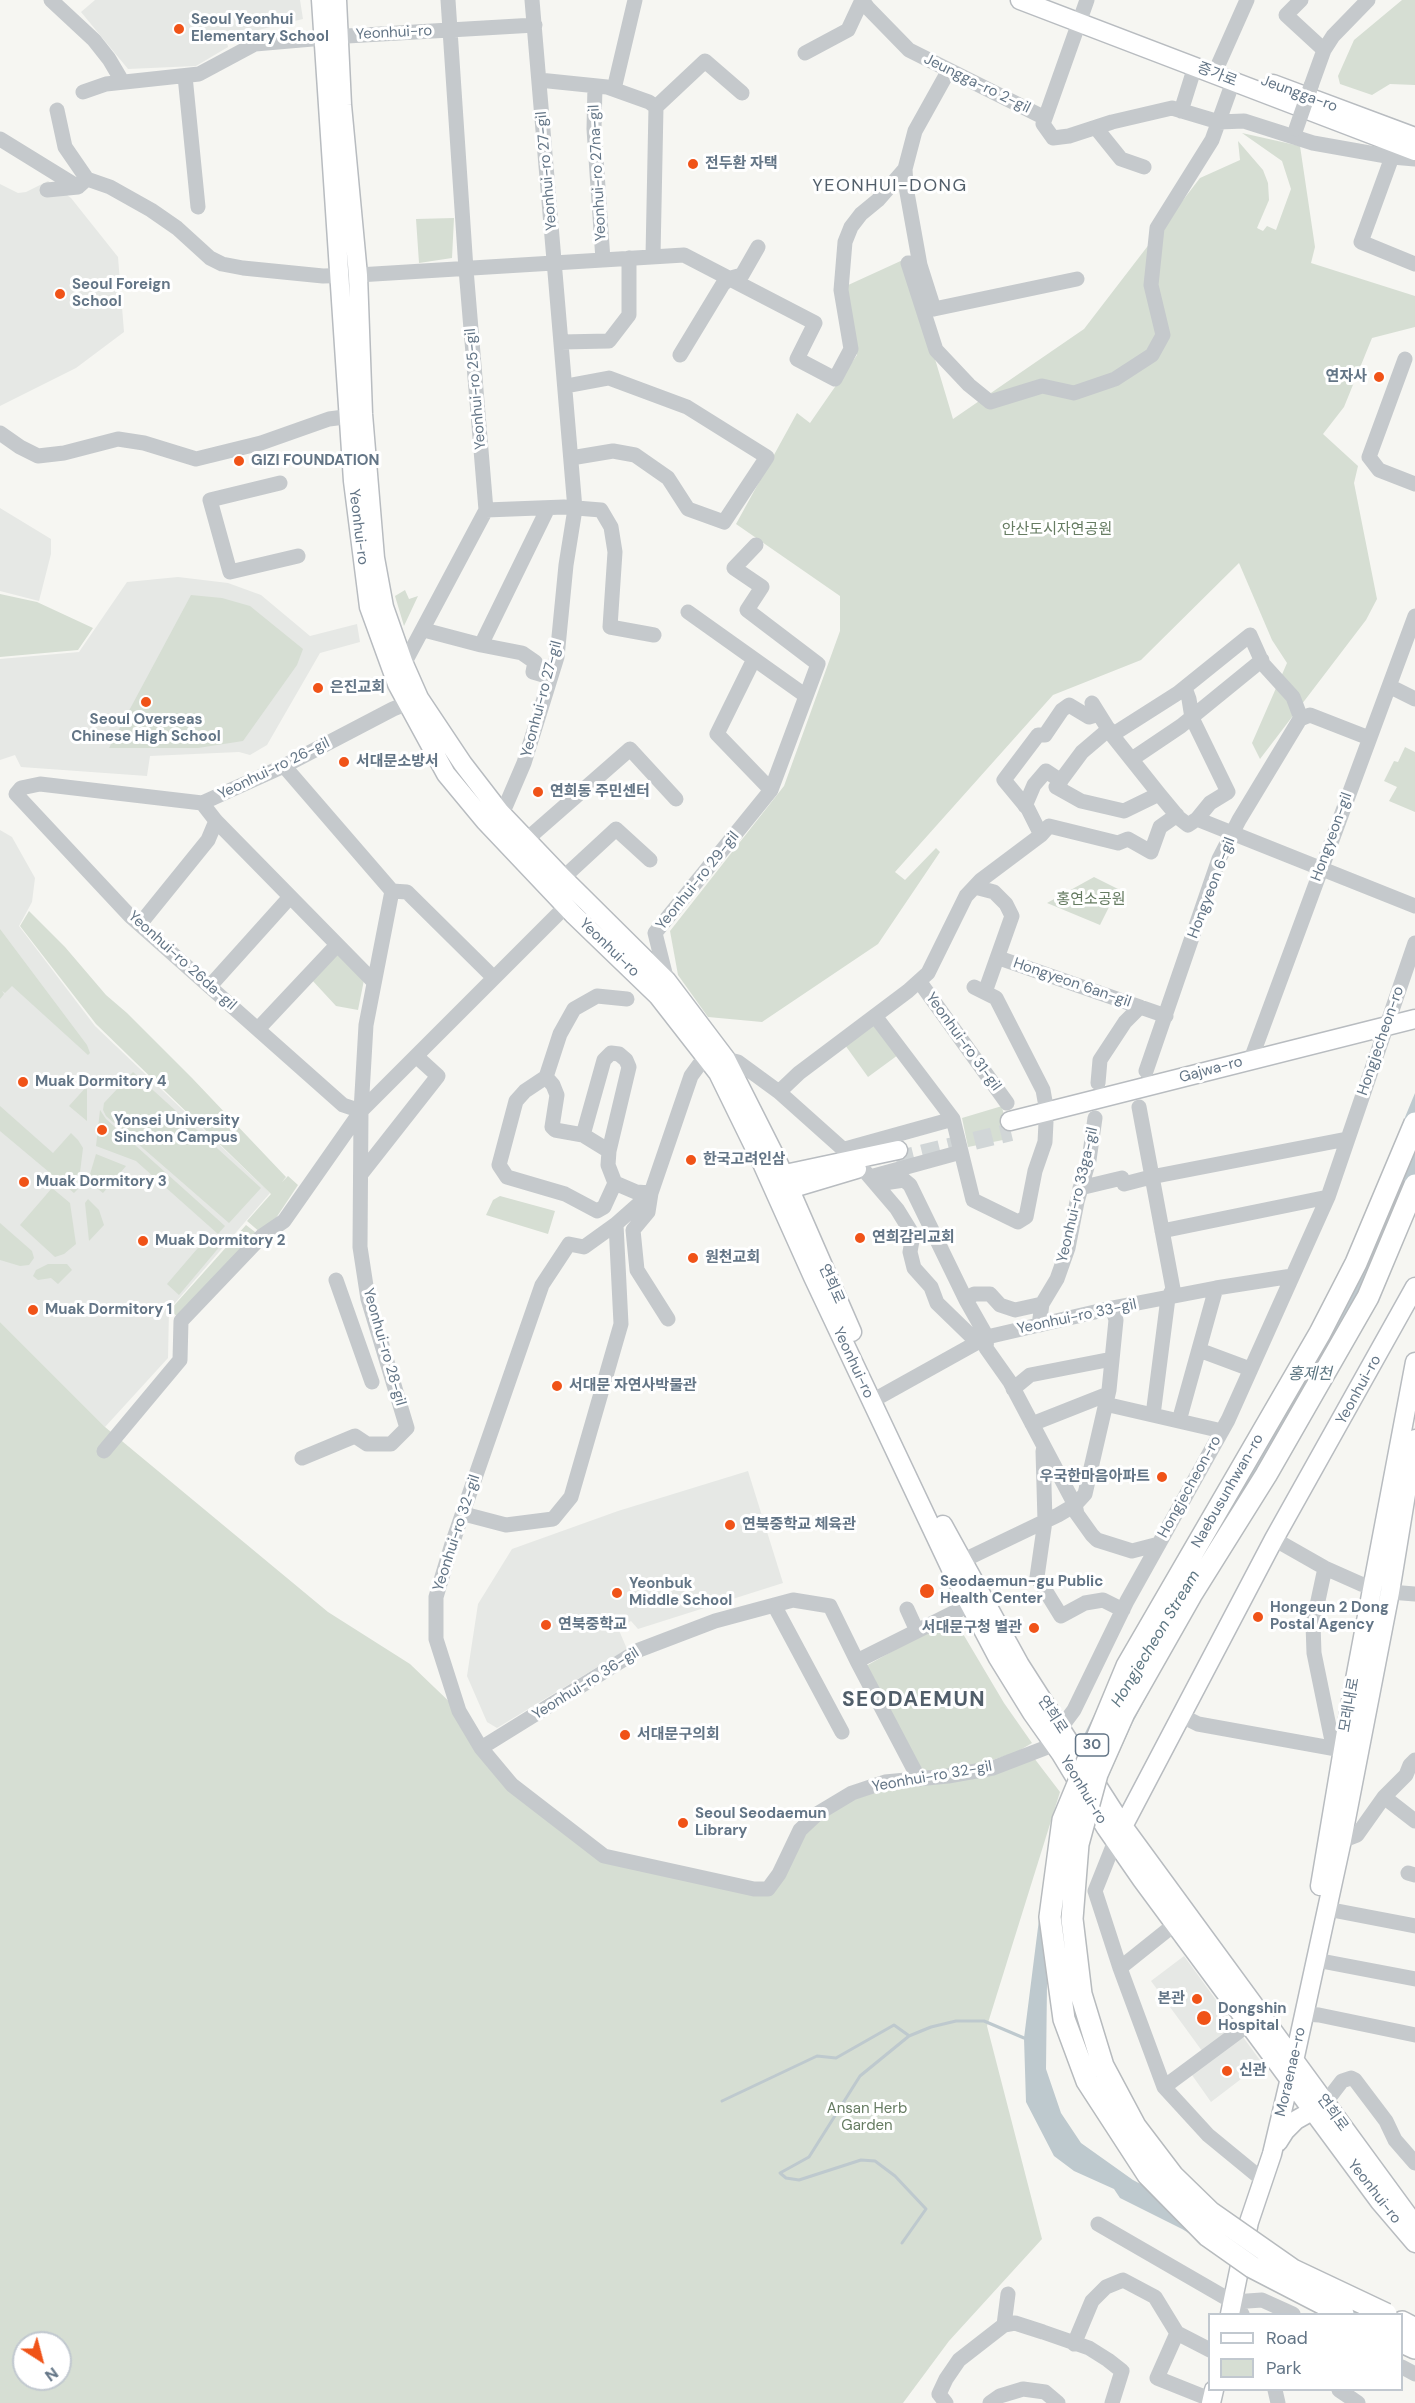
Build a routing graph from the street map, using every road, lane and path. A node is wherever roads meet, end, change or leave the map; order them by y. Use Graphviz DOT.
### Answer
graph roads {
  1 [pos="321,0"];
  2 [pos="337,0"];
  3 [pos="448,0"];
  4 [pos="532,0"];
  5 [pos="635,0"];
  6 [pos="862,0"];
  7 [pos="1020,0"];
  8 [pos="1050,0"];
  9 [pos="1247,0"];
  10 [pos="1301,0"];
  11 [pos="1368,0"];
  12 [pos="57,2"];
  13 [pos="1083,12"];
  14 [pos="535,25"];
  15 [pos="450,31"];
  16 [pos="331,37"];
  17 [pos="1324,50"];
  18 [pos="805,53"];
  19 [pos="1219,63"];
  20 [pos="949,70"];
  21 [pos="184,75"];
  22 [pos="1192,76"];
  23 [pos="538,80"];
  24 [pos="122,81"];
  25 [pos="595,86"];
  26 [pos="614,90"];
  27 [pos="1230,90"];
  28 [pos="83,92"];
  29 [pos="742,93"];
  30 [pos="656,107"];
  31 [pos="57,110"];
  32 [pos="1181,111"];
  33 [pos="1045,118"];
  34 [pos="1219,122"];
  35 [pos="1096,128"];
  36 [pos="1295,133"];
  37 [pos="1415,137"];
  38 [pos="0,139"];
  39 [pos="1415,151"];
  40 [pos="1392,157"];
  41 [pos="1415,159"];
  42 [pos="1144,167"];
  43 [pos="905,169"];
  44 [pos="82,183"];
  45 [pos="47,190"];
  46 [pos="198,207"];
  47 [pos="758,247"];
  48 [pos="653,256"];
  49 [pos="629,258"];
  50 [pos="603,260"];
  51 [pos="555,263"];
  52 [pos="1415,264"];
  53 [pos="920,265"];
  54 [pos="466,269"];
  55 [pos="358,275"];
  56 [pos="339,276"];
  57 [pos="730,278"];
  58 [pos="1077,279"];
  59 [pos="561,342"];
  60 [pos="680,355"];
  61 [pos="1407,366"];
  62 [pos="566,386"];
  63 [pos="356,415"];
  64 [pos="0,433"];
  65 [pos="571,458"];
  66 [pos="280,483"];
  67 [pos="1415,484"];
  68 [pos="548,508"];
  69 [pos="575,509"];
  70 [pos="486,510"];
  71 [pos="756,545"];
  72 [pos="298,556"];
  73 [pos="688,612"];
  74 [pos="1415,616"];
  75 [pos="424,630"];
  76 [pos="654,635"];
  77 [pos="482,645"];
  78 [pos="754,659"];
  79 [pos="1262,660"];
  80 [pos="404,664"];
  81 [pos="550,677"];
  82 [pos="1389,686"];
  83 [pos="1185,687"];
  84 [pos="806,696"];
  85 [pos="1415,699"];
  86 [pos="413,701"];
  87 [pos="1192,718"];
  88 [pos="1303,718"];
  89 [pos="1110,732"];
  90 [pos="1369,738"];
  91 [pos="1132,759"];
  92 [pos="284,766"];
  93 [pos="1061,781"];
  94 [pos="771,790"];
  95 [pos="16,794"];
  96 [pos="1159,794"];
  97 [pos="676,799"];
  98 [pos="202,803"];
  99 [pos="1025,806"];
  100 [pos="500,812"];
  101 [pos="1177,815"];
  102 [pos="1197,819"];
  103 [pos="216,821"];
  104 [pos="1232,833"];
  105 [pos="1041,835"];
  106 [pos="526,840"];
  107 [pos="650,860"];
  108 [pos="1321,869"];
  109 [pos="563,878"];
  110 [pos="975,886"];
  111 [pos="392,891"];
  112 [pos="290,897"];
  113 [pos="566,906"];
  114 [pos="1415,906"];
  115 [pos="140,924"];
  116 [pos="1415,943"];
  117 [pos="337,945"];
  118 [pos="999,958"];
  119 [pos="494,978"];
  120 [pos="667,981"];
  121 [pos="919,981"];
  122 [pos="374,982"];
  123 [pos="210,986"];
  124 [pos="627,999"];
  125 [pos="1140,1007"];
  126 [pos="876,1016"];
  127 [pos="1166,1016"];
  128 [pos="1414,1019"];
  129 [pos="1387,1026"];
  130 [pos="258,1029"];
  131 [pos="416,1056"];
  132 [pos="1251,1059"];
  133 [pos="717,1060"];
  134 [pos="1146,1071"];
  135 [pos="546,1077"];
  136 [pos="1098,1083"];
  137 [pos="779,1092"];
  138 [pos="1139,1107"];
  139 [pos="361,1111"];
  140 [pos="1046,1117"];
  141 [pos="1095,1118"];
  142 [pos="953,1119"];
  143 [pos="1009,1119"];
  144 [pos="1415,1123"];
  145 [pos="583,1135"];
  146 [pos="1347,1139"];
  147 [pos="609,1151"];
  148 [pos="961,1152"];
  149 [pos="897,1155"];
  150 [pos="861,1167"];
  151 [pos="360,1174"];
  152 [pos="1151,1177"];
  153 [pos="615,1183"];
  154 [pos="778,1183"];
  155 [pos="1415,1185"];
  156 [pos="1080,1188"];
  157 [pos="651,1193"];
  158 [pos="1328,1197"];
  159 [pos="616,1224"];
  160 [pos="1162,1231"];
  161 [pos="1292,1276"];
  162 [pos="336,1280"];
  163 [pos="1415,1287"];
  164 [pos="1216,1288"];
  165 [pos="933,1293"];
  166 [pos="964,1294"];
  167 [pos="1167,1298"];
  168 [pos="1042,1304"];
  169 [pos="1112,1308"];
  170 [pos="668,1319"];
  171 [pos="1039,1325"];
  172 [pos="987,1337"];
  173 [pos="1198,1350"];
  174 [pos="1112,1359"];
  175 [pos="1415,1362"];
  176 [pos="1250,1369"];
  177 [pos="372,1382"];
  178 [pos="1013,1389"];
  179 [pos="881,1396"];
  180 [pos="1107,1399"];
  181 [pos="1153,1415"];
  182 [pos="1179,1421"];
  183 [pos="1032,1424"];
  184 [pos="1222,1431"];
  185 [pos="1415,1439"];
  186 [pos="1043,1445"];
  187 [pos="104,1451"];
  188 [pos="302,1458"];
  189 [pos="1412,1484"];
  190 [pos="1075,1505"];
  191 [pos="464,1514"];
  192 [pos="1045,1521"];
  193 [pos="1274,1539"];
  194 [pos="1159,1544"];
  195 [pos="962,1561"];
  196 [pos="1325,1568"];
  197 [pos="1381,1589"];
  198 [pos="1415,1594"];
  199 [pos="774,1605"];
  200 [pos="969,1605"];
  201 [pos="907,1609"];
  202 [pos="1123,1610"];
  203 [pos="917,1631"];
  204 [pos="857,1661"];
  205 [pos="1180,1715"];
  206 [pos="842,1732"];
  207 [pos="1060,1741"];
  208 [pos="481,1748"];
  209 [pos="1342,1750"];
  210 [pos="1415,1760"];
  211 [pos="919,1779"];
  212 [pos="1384,1797"];
  213 [pos="1415,1821"];
  214 [pos="1115,1832"];
  215 [pos="1334,1844"];
  216 [pos="1327,1909"];
  217 [pos="1175,1924"];
  218 [pos="1415,1926"];
  219 [pos="1316,1960"];
  220 [pos="1120,1968"];
  221 [pos="1415,1980"];
  222 [pos="1305,2014"];
  223 [pos="1249,2024"];
  224 [pos="1415,2035"];
  225 [pos="1287,2063"];
  226 [pos="1164,2087"];
  227 [pos="1318,2107"];
  228 [pos="1272,2154"];
  229 [pos="1415,2163"];
  230 [pos="1264,2181"];
  231 [pos="1098,2224"];
  232 [pos="1415,2225"];
  233 [pos="1415,2243"];
  234 [pos="1008,2294"];
  235 [pos="1235,2310"];
  236 [pos="1291,2313"];
  237 [pos="1341,2313"];
  238 [pos="1384,2313"];
  239 [pos="1004,2325"];
  240 [pos="1177,2333"];
  241 [pos="1074,2344"];
  242 [pos="1208,2349"];
  243 [pos="1340,2391"];
  244 [pos="1213,2397"];
  245 [pos="945,2403"];
  246 [pos="990,2403"];
  247 [pos="1058,2403"];
  248 [pos="1112,2403"];
  249 [pos="1358,2403"];
  1 -- 16 [label="main road, Yeonhui-ro"];
  2 -- 16 [label="main road, Yeonhui-ro"];
  3 -- 15 [label="street, Yeonhui-ro 25-gil"];
  4 -- 14 [label="street, Yeonhui-ro 27-gil"];
  5 -- 26 [label="street"];
  6 -- 18 [label="street, Jeungga-ro 2-gil"];
  6 -- 20 [label="street, Jeungga-ro 2-gil"];
  7 -- 13 [label="main road, 증가로"];
  8 -- 13 [label="main road, Jeungga-ro"];
  9 -- 19 [label="street"];
  10 -- 17 [label="street"];
  11 -- 17 [label="street"];
  12 -- 24 [label="street"];
  13 -- 19 [label="main road, Jeungga-ro"];
  13 -- 33 [label="street"];
  13 -- 39 [label="main road, 증가로"];
  14 -- 15 [label="street"];
  14 -- 23 [label="street, Yeonhui-ro 27-gil"];
  15 -- 16 [label="street, Yeonhui-ro"];
  15 -- 54 [label="street, Yeonhui-ro 25-gil"];
  16 -- 21 [label="street"];
  16 -- 55 [label="main road, Yeonhui-ro"];
  16 -- 56 [label="main road, Yeonhui-ro"];
  17 -- 36 [label="street, bridge"];
  19 -- 37 [label="main road, Jeungga-ro"];
  20 -- 33 [label="street, Jeungga-ro 2-gil"];
  20 -- 43 [label="street"];
  21 -- 24 [label="street"];
  21 -- 46 [label="street"];
  22 -- 32 [label="street"];
  23 -- 25 [label="street"];
  23 -- 51 [label="street, Yeonhui-ro 27-gil"];
  24 -- 28 [label="street"];
  25 -- 26 [label="street"];
  25 -- 50 [label="street, Yeonhui-ro 27na-gil"];
  26 -- 30 [label="street"];
  27 -- 34 [label="street"];
  29 -- 30 [label="street"];
  30 -- 48 [label="street"];
  31 -- 44 [label="street"];
  32 -- 34 [label="street, Jeungga-ro 2-gil"];
  32 -- 35 [label="street, Jeungga-ro 2-gil"];
  33 -- 35 [label="street, Jeungga-ro 2-gil"];
  34 -- 36 [label="street, Jeungga-ro 2-gil"];
  34 -- 53 [label="street"];
  35 -- 42 [label="street"];
  36 -- 40 [label="street, Jeungga-ro 2-gil"];
  38 -- 44 [label="street"];
  40 -- 41 [label="street, Jeungga-ro 2-gil"];
  40 -- 52 [label="street"];
  43 -- 53 [label="street"];
  43 -- 57 [label="street, Yeonhui-ro 27na-gil"];
  44 -- 45 [label="street"];
  44 -- 56 [label="street"];
  47 -- 57 [label="street"];
  48 -- 49 [label="street, Yeonhui-ro 27na-gil"];
  48 -- 57 [label="street, Yeonhui-ro 27na-gil"];
  49 -- 50 [label="street, Yeonhui-ro 27na-gil"];
  49 -- 59 [label="street"];
  50 -- 51 [label="street, Yeonhui-ro 27na-gil"];
  51 -- 54 [label="street"];
  51 -- 59 [label="street, Yeonhui-ro 27-gil"];
  53 -- 58 [label="street"];
  54 -- 55 [label="street"];
  54 -- 70 [label="street, Yeonhui-ro 25-gil"];
  55 -- 56 [label="street"];
  55 -- 63 [label="main road, Yeonhui-ro"];
  56 -- 63 [label="main road, Yeonhui-ro"];
  57 -- 60 [label="street"];
  59 -- 62 [label="street, Yeonhui-ro 27-gil"];
  61 -- 67 [label="street"];
  62 -- 65 [label="street, Yeonhui-ro 27-gil"];
  62 -- 65 [label="street"];
  63 -- 64 [label="street"];
  63 -- 80 [label="main road, Yeonhui-ro"];
  63 -- 86 [label="main road, Yeonhui-ro"];
  65 -- 69 [label="street, Yeonhui-ro 27-gil"];
  66 -- 72 [label="street"];
  68 -- 69 [label="street"];
  68 -- 70 [label="street"];
  68 -- 77 [label="street"];
  69 -- 76 [label="street"];
  69 -- 81 [label="street, Yeonhui-ro 27-gil"];
  70 -- 75 [label="street"];
  71 -- 84 [label="street, Yeonhui-ro 29-gil"];
  73 -- 78 [label="street"];
  74 -- 82 [label="street, Hongyeon-gil"];
  75 -- 77 [label="street"];
  75 -- 80 [label="street"];
  77 -- 81 [label="street"];
  78 -- 84 [label="street"];
  78 -- 94 [label="street"];
  79 -- 83 [label="street"];
  79 -- 87 [label="street"];
  79 -- 88 [label="street"];
  80 -- 86 [label="main road, Yeonhui-ro"];
  81 -- 100 [label="street, Yeonhui-ro 27-gil"];
  82 -- 85 [label="street"];
  82 -- 90 [label="street, Hongyeon-gil"];
  83 -- 87 [label="street"];
  83 -- 89 [label="street"];
  84 -- 94 [label="street, Yeonhui-ro 29-gil"];
  86 -- 92 [label="street, Yeonhui-ro 26-gil"];
  86 -- 100 [label="main road, Yeonhui-ro"];
  86 -- 113 [label="main road, Yeonhui-ro"];
  87 -- 91 [label="street"];
  87 -- 102 [label="street"];
  88 -- 90 [label="street"];
  88 -- 104 [label="street, Hongyeon 6-gil"];
  89 -- 91 [label="street"];
  89 -- 93 [label="street"];
  89 -- 99 [label="street"];
  90 -- 108 [label="street, Hongyeon-gil"];
  91 -- 96 [label="street"];
  92 -- 98 [label="street, Yeonhui-ro 26-gil"];
  92 -- 111 [label="street"];
  93 -- 96 [label="street"];
  93 -- 99 [label="street"];
  94 -- 120 [label="street, Yeonhui-ro 29-gil"];
  95 -- 98 [label="street, Yeonhui-ro 26-gil"];
  95 -- 115 [label="street, Yeonhui-ro 26da-gil"];
  96 -- 101 [label="street"];
  97 -- 106 [label="street"];
  98 -- 103 [label="street"];
  99 -- 105 [label="street"];
  100 -- 106 [label="main road, Yeonhui-ro"];
  101 -- 102 [label="street"];
  101 -- 105 [label="street"];
  102 -- 104 [label="street"];
  103 -- 112 [label="street"];
  103 -- 115 [label="street"];
  104 -- 108 [label="street"];
  104 -- 127 [label="street, Hongyeon 6-gil"];
  105 -- 110 [label="street, Yeonhui-ro 31-gil"];
  106 -- 109 [label="main road, Yeonhui-ro"];
  107 -- 109 [label="street"];
  108 -- 114 [label="street"];
  108 -- 132 [label="street, Hongyeon-gil"];
  109 -- 120 [label="main road, Yeonhui-ro"];
  110 -- 118 [label="street, Hongyeon 6an-gil"];
  110 -- 121 [label="street, Yeonhui-ro 31-gil"];
  111 -- 119 [label="street"];
  111 -- 122 [label="street, Yeonhui-ro 28-gil"];
  112 -- 117 [label="street"];
  112 -- 123 [label="street"];
  113 -- 119 [label="street"];
  113 -- 133 [label="main road, Yeonhui-ro"];
  115 -- 123 [label="street, Yeonhui-ro 26da-gil"];
  116 -- 129 [label="street, Hongjecheon-ro"];
  117 -- 122 [label="street"];
  117 -- 130 [label="street"];
  118 -- 125 [label="street, Hongyeon 6an-gil"];
  118 -- 140 [label="street"];
  119 -- 131 [label="street"];
  120 -- 133 [label="main road, Yeonhui-ro"];
  121 -- 126 [label="street, Yeonhui-ro 31-gil"];
  121 -- 143 [label="street, Yeonhui-ro 31-gil"];
  122 -- 139 [label="street, Yeonhui-ro 28-gil"];
  123 -- 130 [label="street, Yeonhui-ro 26da-gil"];
  124 -- 135 [label="street"];
  125 -- 127 [label="street, Hongyeon 6an-gil"];
  125 -- 136 [label="street"];
  126 -- 137 [label="street, Yeonhui-ro 31-gil"];
  126 -- 142 [label="street"];
  127 -- 134 [label="street, Hongyeon 6-gil"];
  128 -- 129 [label="main road, Gajwa-ro"];
  129 -- 132 [label="main road, Gajwa-ro"];
  129 -- 140 [label="main road"];
  129 -- 146 [label="street, Hongjecheon-ro"];
  130 -- 139 [label="street, Yeonhui-ro 26da-gil"];
  131 -- 139 [label="street"];
  131 -- 151 [label="street"];
  132 -- 140 [label="main road, Gajwa-ro"];
  133 -- 137 [label="street"];
  133 -- 154 [label="main road, Yeonhui-ro"];
  133 -- 157 [label="street, Yeonhui-ro 32-gil"];
  135 -- 145 [label="street"];
  135 -- 153 [label="street"];
  137 -- 150 [label="street"];
  138 -- 152 [label="street"];
  139 -- 151 [label="street, Yeonhui-ro 28-gil"];
  139 -- 187 [label="street"];
  140 -- 143 [label="main road, Gajwa-ro"];
  140 -- 148 [label="street"];
  141 -- 156 [label="street, Yeonhui-ro 33ga-gil"];
  142 -- 148 [label="street"];
  142 -- 150 [label="street"];
  144 -- 237 [label="highway, Naebusunhwan-ro / 30, bridge"];
  145 -- 147 [label="street"];
  145 -- 147 [label="street"];
  146 -- 152 [label="street"];
  146 -- 158 [label="street, Hongjecheon-ro"];
  147 -- 153 [label="street"];
  148 -- 150 [label="street"];
  149 -- 150 [label="main road"];
  150 -- 154 [label="main road"];
  150 -- 165 [label="street"];
  150 -- 166 [label="street"];
  151 -- 188 [label="street, Yeonhui-ro 28-gil"];
  152 -- 156 [label="street"];
  152 -- 160 [label="street"];
  153 -- 157 [label="street"];
  154 -- 179 [label="main road, 연희로"];
  154 -- 200 [label="main road, Yeonhui-ro"];
  155 -- 238 [label="highway, Naebusunhwan-ro / 30, bridge"];
  156 -- 168 [label="street, Yeonhui-ro 33ga-gil"];
  157 -- 159 [label="street, Yeonhui-ro 32-gil"];
  157 -- 170 [label="street"];
  158 -- 160 [label="street"];
  158 -- 161 [label="street, Hongjecheon-ro"];
  159 -- 191 [label="street, Yeonhui-ro 32-gil"];
  159 -- 191 [label="street"];
  160 -- 167 [label="street"];
  161 -- 164 [label="street, Yeonhui-ro 33-gil"];
  161 -- 176 [label="street, Hongjecheon-ro"];
  162 -- 177 [label="street"];
  163 -- 193 [label="main road, Yeonhui-ro"];
  164 -- 167 [label="street, Yeonhui-ro 33-gil"];
  164 -- 173 [label="street"];
  165 -- 166 [label="street"];
  165 -- 172 [label="street"];
  166 -- 168 [label="street"];
  166 -- 172 [label="street"];
  167 -- 169 [label="street, Yeonhui-ro 33-gil"];
  167 -- 181 [label="street"];
  168 -- 171 [label="street, Yeonhui-ro 33ga-gil"];
  169 -- 171 [label="street, Yeonhui-ro 33-gil"];
  169 -- 174 [label="street"];
  171 -- 172 [label="street, Yeonhui-ro 33-gil"];
  172 -- 178 [label="street, Hongjecheon-ro"];
  172 -- 179 [label="street, Yeonhui-ro 33-gil"];
  173 -- 176 [label="street"];
  173 -- 182 [label="street"];
  174 -- 178 [label="street"];
  174 -- 180 [label="street"];
  175 -- 197 [label="main road, 모래내로"];
  176 -- 184 [label="street, Hongjecheon-ro"];
  178 -- 183 [label="street, Hongjecheon-ro"];
  179 -- 195 [label="main road, 연희로"];
  180 -- 181 [label="street, Hongjecheon-ro"];
  180 -- 183 [label="street"];
  180 -- 190 [label="street"];
  181 -- 182 [label="street, Hongjecheon-ro"];
  182 -- 184 [label="street, Hongjecheon-ro"];
  183 -- 186 [label="street, Hongjecheon-ro"];
  184 -- 194 [label="street, Hongjecheon-ro"];
  185 -- 189 [label="main road, Moraenae-ro"];
  186 -- 190 [label="street, Hongjecheon-ro"];
  186 -- 192 [label="street"];
  189 -- 197 [label="main road, Moraenae-ro"];
  190 -- 192 [label="street"];
  190 -- 194 [label="street, Hongjecheon-ro"];
  191 -- 208 [label="street, Yeonhui-ro 32-gil"];
  192 -- 195 [label="street"];
  192 -- 202 [label="street"];
  193 -- 196 [label="street"];
  193 -- 205 [label="main road, Yeonhui-ro"];
  194 -- 202 [label="street, Hongjecheon-ro"];
  195 -- 207 [label="main road, 연희로"];
  196 -- 197 [label="street"];
  196 -- 209 [label="street"];
  197 -- 198 [label="street"];
  197 -- 209 [label="main road, 모래내로"];
  197 -- 215 [label="main road, Moraenae-ro"];
  199 -- 204 [label="street, Yeonhui-ro 36-gil"];
  199 -- 206 [label="street"];
  199 -- 208 [label="street, Yeonhui-ro 36-gil"];
  200 -- 203 [label="street"];
  200 -- 207 [label="main road, Yeonhui-ro"];
  201 -- 203 [label="street"];
  202 -- 207 [label="street, Hongjecheon-ro"];
  203 -- 204 [label="street"];
  204 -- 211 [label="street"];
  205 -- 209 [label="street"];
  205 -- 214 [label="main road, Yeonhui-ro"];
  207 -- 211 [label="street, Yeonhui-ro 32-gil"];
  207 -- 214 [label="main road, Yeonhui-ro, bridge"];
  207 -- 214 [label="main road, 연희로, bridge"];
  208 -- 211 [label="street, Yeonhui-ro 32-gil"];
  209 -- 215 [label="main road, 모래내로"];
  210 -- 212 [label="street"];
  212 -- 213 [label="street"];
  212 -- 215 [label="street"];
  214 -- 217 [label="main road, Yeonhui-ro"];
  214 -- 220 [label="street, Yeonhui-ro"];
  214 -- 225 [label="main road, 연희로"];
  215 -- 216 [label="main road, Moraenae-ro"];
  215 -- 225 [label="main road, 모래내로"];
  216 -- 218 [label="street"];
  216 -- 219 [label="main road, Moraenae-ro"];
  217 -- 220 [label="street"];
  217 -- 223 [label="main road, Yeonhui-ro"];
  219 -- 221 [label="street"];
  219 -- 222 [label="main road, Moraenae-ro"];
  220 -- 226 [label="street, Yeonhui-ro"];
  222 -- 224 [label="street"];
  222 -- 225 [label="main road, Moraenae-ro"];
  223 -- 225 [label="main road, Yeonhui-ro"];
  223 -- 226 [label="street"];
  225 -- 227 [label="main road, 연희로"];
  225 -- 228 [label="main road, Moraenae-ro"];
  225 -- 230 [label="main road"];
  226 -- 230 [label="street, Yeonhui-ro"];
  227 -- 228 [label="main road"];
  227 -- 229 [label="street"];
  227 -- 232 [label="main road, 연희로"];
  227 -- 233 [label="main road, Yeonhui-ro"];
  228 -- 230 [label="main road, Moraenae-ro"];
  230 -- 235 [label="main road, Moraenae-ro, bridge"];
  231 -- 235 [label="street"];
  234 -- 239 [label="street"];
  235 -- 236 [label="street"];
  239 -- 241 [label="street"];
  239 -- 245 [label="street"];
  240 -- 241 [label="street"];
  240 -- 242 [label="street"];
  240 -- 244 [label="street"];
  241 -- 248 [label="street"];
  243 -- 249 [label="street"];
  246 -- 247 [label="street"];
}
